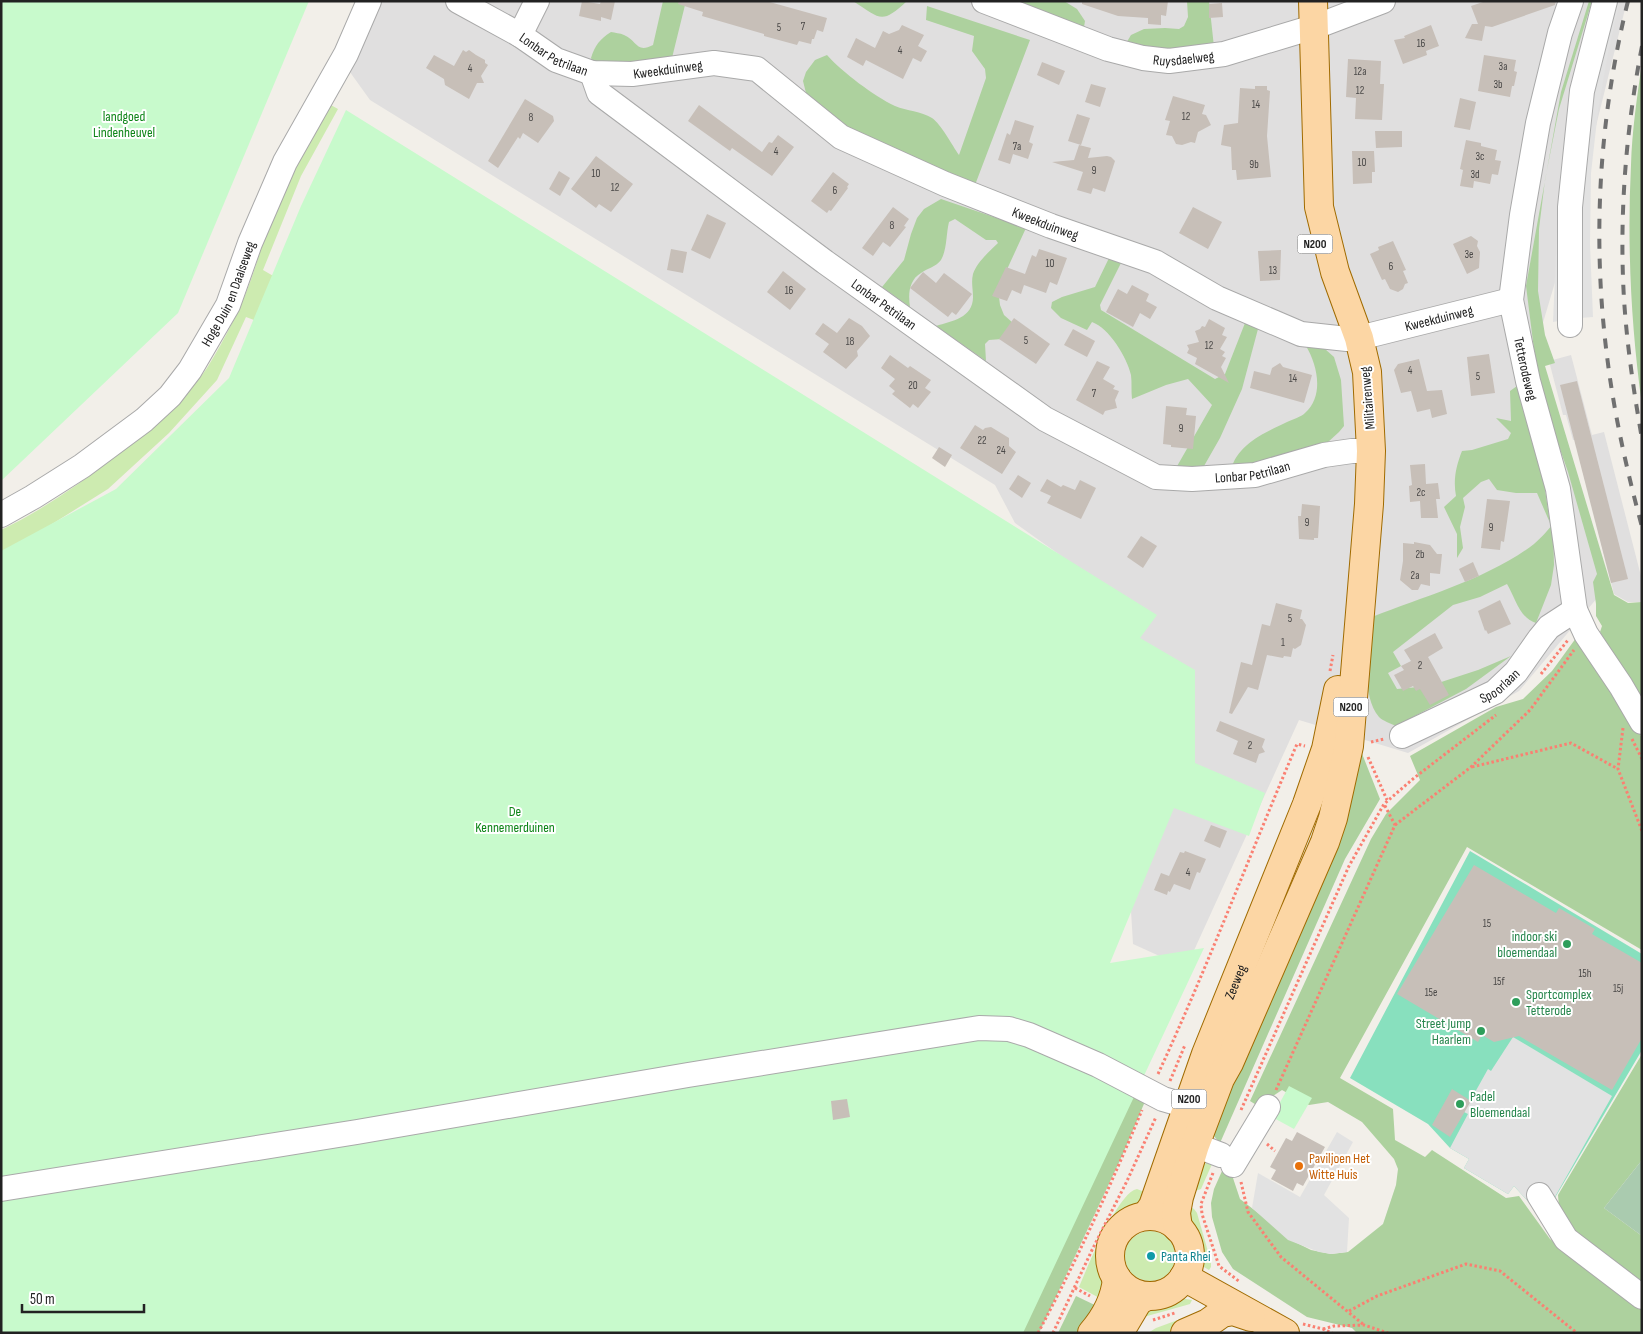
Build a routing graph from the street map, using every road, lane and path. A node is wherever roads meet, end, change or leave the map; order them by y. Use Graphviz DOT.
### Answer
graph roads {
  1 [pos="369,1"];
  2 [pos="458,1"];
  3 [pos="537,1"];
  4 [pos="984,1"];
  5 [pos="1299,1"];
  6 [pos="1383,1"];
  7 [pos="1571,1"];
  8 [pos="1605,1"];
  9 [pos="1309,20"];
  10 [pos="520,35"];
  11 [pos="592,74"];
  12 [pos="1511,300"];
  13 [pos="1570,326"];
  14 [pos="1353,338"];
  15 [pos="1359,451"];
  16 [pos="1,515"];
  17 [pos="1575,610"];
  18 [pos="1633,722"];
  19 [pos="1402,736"];
  20 [pos="1297,744"];
  21 [pos="1326,749"];
  22 [pos="1366,750"];
  23 [pos="1471,767"];
  24 [pos="1618,769"];
  25 [pos="1344,771"];
  26 [pos="1414,778"];
  27 [pos="1387,800"];
  28 [pos="1384,804"];
  29 [pos="1642,831"];
  30 [pos="1167,1099"];
  31 [pos="1264,1103"];
  32 [pos="1195,1145"];
  33 [pos="1231,1165"];
  34 [pos="1,1189"];
  35 [pos="1539,1195"];
  36 [pos="1146,1216"];
  37 [pos="1178,1228"];
  38 [pos="1117,1279"];
  39 [pos="1195,1282"];
  40 [pos="1642,1297"];
  41 [pos="1149,1308"];
  42 [pos="1349,1311"];
  43 [pos="1182,1322"];
  44 [pos="1364,1325"];
  45 [pos="1274,1327"];
  46 [pos="1324,1328"];
  47 [pos="1038,1333"];
  48 [pos="1053,1333"];
  49 [pos="1092,1333"];
  50 [pos="1119,1333"];
  51 [pos="1388,1333"];
  52 [pos="1577,1333"];
  1 -- 16 [label="street, Hoge Duin en Daalseweg"];
  2 -- 10 [label="street, Lonbar Petrilaan"];
  3 -- 10 [label="street"];
  4 -- 9 [label="street, Ruysdaelweg"];
  5 -- 9 [label="main road, Militairenweg / N200"];
  6 -- 9 [label="street, Ruysdaelweg"];
  7 -- 12 [label="street, Tetterodeweg"];
  8 -- 13 [label="street"];
  9 -- 14 [label="main road, Militairenweg / N200"];
  10 -- 11 [label="street, Lonbar Petrilaan"];
  11 -- 14 [label="street, Kweekduinweg"];
  11 -- 15 [label="street, Lonbar Petrilaan"];
  12 -- 14 [label="street, Kweekduinweg"];
  12 -- 17 [label="street, Tetterodeweg"];
  14 -- 15 [label="main road, Militairenweg / N200"];
  14 -- 25 [label="main road, Militairenweg / N200"];
  15 -- 21 [label="main road, Militairenweg / N200"];
  17 -- 18 [label="street, Tetterodeweg"];
  17 -- 19 [label="street, Spoorlaan"];
  18 -- 24 [label="path"];
  20 -- 30 [label="path"];
  21 -- 30 [label="main road, Zeeweg / N200"];
  22 -- 27 [label="path"];
  23 -- 24 [label="path"];
  24 -- 29 [label="path"];
  25 -- 32 [label="main road, Zeeweg / N200"];
  26 -- 27 [label="path"];
  27 -- 28 [label="path"];
  28 -- 31 [label="path"];
  28 -- 31 [label="path"];
  30 -- 34 [label="street"];
  30 -- 36 [label="main road, Zeeweg / N200"];
  30 -- 47 [label="path"];
  30 -- 48 [label="path"];
  31 -- 33 [label="street"];
  32 -- 33 [label="street"];
  32 -- 37 [label="main road, Zeeweg / N200"];
  33 -- 39 [label="path"];
  33 -- 42 [label="path"];
  35 -- 40 [label="street"];
  36 -- 37 [label="main road"];
  36 -- 38 [label="main road"];
  37 -- 39 [label="main road, N200"];
  38 -- 41 [label="main road"];
  38 -- 49 [label="main road"];
  39 -- 41 [label="main road"];
  39 -- 45 [label="main road"];
  41 -- 43 [label="path"];
  41 -- 50 [label="main road"];
  42 -- 44 [label="path"];
  42 -- 52 [label="path"];
  43 -- 45 [label="main road"];
  44 -- 46 [label="path"];
  44 -- 51 [label="path"];
}
